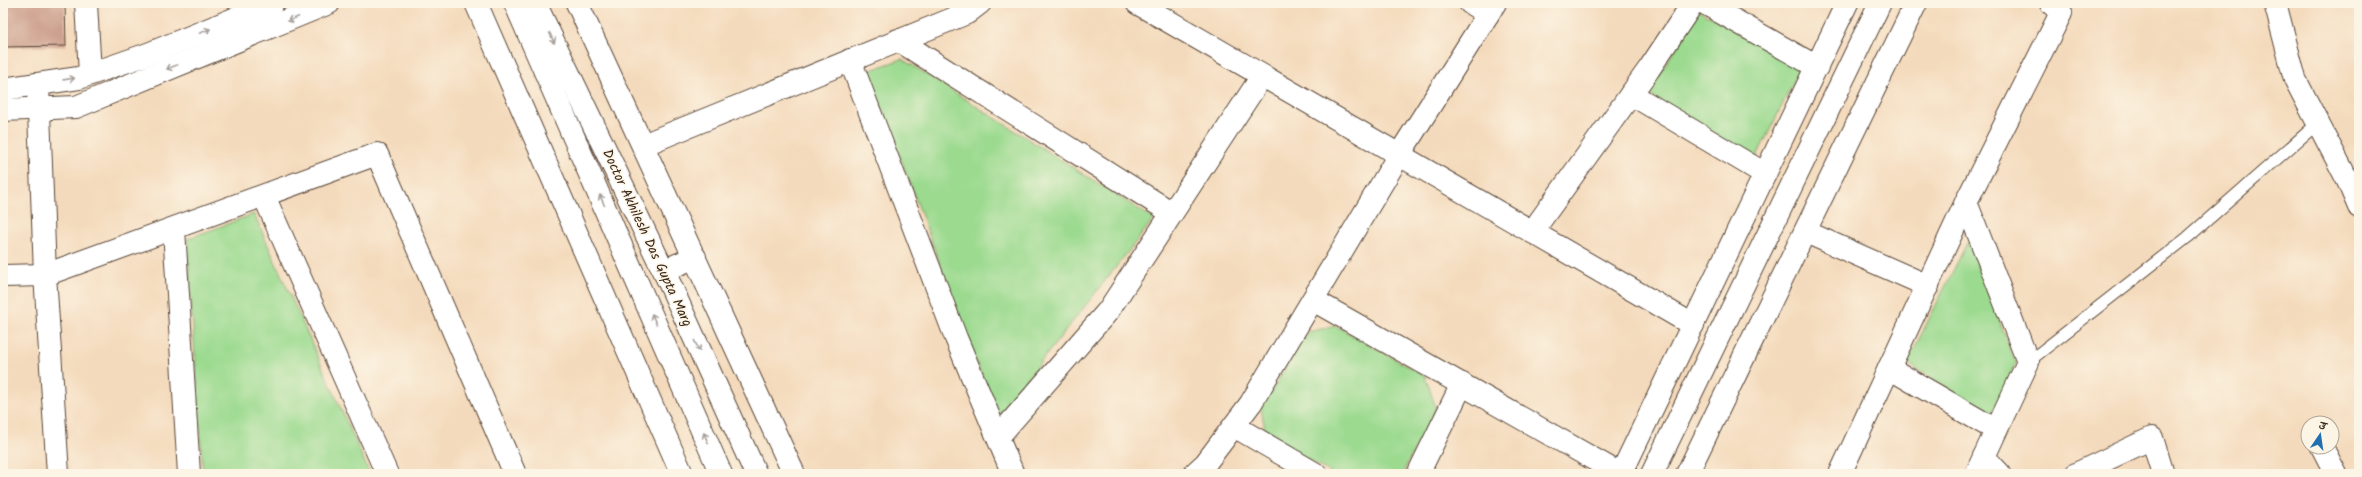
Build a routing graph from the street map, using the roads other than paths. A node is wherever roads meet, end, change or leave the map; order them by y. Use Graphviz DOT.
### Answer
graph roads {
  1 [pos="86,3"];
  2 [pos="273,3"];
  3 [pos="329,3"];
  4 [pos="476,3"];
  5 [pos="515,3"];
  6 [pos="536,3"];
  7 [pos="577,3"];
  8 [pos="980,3"];
  9 [pos="1137,3"];
  10 [pos="1693,3"];
  11 [pos="1704,3"];
  12 [pos="1847,3"];
  13 [pos="1880,3"];
  14 [pos="1916,3"];
  15 [pos="2051,3"];
  16 [pos="2274,3"];
  17 [pos="1484,6"];
  18 [pos="898,40"];
  19 [pos="850,60"];
  20 [pos="1817,67"];
  21 [pos="90,74"];
  22 [pos="1262,76"];
  23 [pos="38,84"];
  24 [pos="3,89"];
  25 [pos="1631,94"];
  26 [pos="39,109"];
  27 [pos="3,110"];
  28 [pos="2318,123"];
  29 [pos="643,145"];
  30 [pos="1399,155"];
  31 [pos="1765,174"];
  32 [pos="264,196"];
  33 [pos="1966,202"];
  34 [pos="2359,207"];
  35 [pos="1172,213"];
  36 [pos="174,229"];
  37 [pos="1532,232"];
  38 [pos="1806,232"];
  39 [pos="696,257"];
  40 [pos="658,263"];
  41 [pos="630,266"];
  42 [pos="45,275"];
  43 [pos="3,276"];
  44 [pos="1928,286"];
  45 [pos="1313,300"];
  46 [pos="1692,325"];
  47 [pos="2028,362"];
  48 [pos="1889,368"];
  49 [pos="1462,384"];
  50 [pos="1234,426"];
  51 [pos="1996,430"];
  52 [pos="998,437"];
  53 [pos="2326,455"];
  54 [pos="1980,466"];
  55 [pos="58,474"];
  56 [pos="189,474"];
  57 [pos="387,474"];
  58 [pos="515,474"];
  59 [pos="682,474"];
  60 [pos="721,474"];
  61 [pos="756,474"];
  62 [pos="794,474"];
  63 [pos="1013,474"];
  64 [pos="1194,474"];
  65 [pos="1316,474"];
  66 [pos="1418,474"];
  67 [pos="1620,474"];
  68 [pos="1652,474"];
  69 [pos="1687,474"];
  70 [pos="1840,474"];
  71 [pos="2000,474"];
  72 [pos="2076,474"];
  73 [pos="2163,474"];
  74 [pos="2336,474"];
  1 -- 21 [label="street"];
  21 -- 2 [label="street, one-way"];
  3 -- 26 [label="street, one-way"];
  4 -- 59 [label="street"];
  41 -- 5 [label="street, Doctor Akhilesh Das Gupta Marg, one-way"];
  6 -- 40 [label="street, Doctor Akhilesh Das Gupta Marg, one-way"];
  7 -- 29 [label="street"];
  8 -- 18 [label="street"];
  9 -- 22 [label="street"];
  10 -- 25 [label="street"];
  11 -- 20 [label="street"];
  12 -- 20 [label="street"];
  13 -- 68 [label="street"];
  14 -- 38 [label="street"];
  15 -- 33 [label="street"];
  16 -- 28 [label="street"];
  17 -- 30 [label="street"];
  18 -- 19 [label="street"];
  18 -- 35 [label="street"];
  19 -- 29 [label="street"];
  19 -- 52 [label="street"];
  20 -- 31 [label="street"];
  23 -- 21 [label="street, one-way"];
  22 -- 30 [label="street"];
  22 -- 35 [label="street"];
  23 -- 24 [label="street"];
  23 -- 26 [label="street"];
  25 -- 31 [label="street"];
  25 -- 37 [label="street"];
  26 -- 27 [label="street"];
  26 -- 42 [label="street"];
  28 -- 34 [label="street"];
  28 -- 47 [label="lane"];
  29 -- 39 [label="street"];
  30 -- 37 [label="street"];
  30 -- 45 [label="street"];
  31 -- 46 [label="street"];
  32 -- 36 [label="street"];
  32 -- 57 [label="street"];
  32 -- 58 [label="street"];
  33 -- 44 [label="street"];
  33 -- 47 [label="street"];
  35 -- 52 [label="street"];
  36 -- 42 [label="street"];
  36 -- 56 [label="street"];
  37 -- 46 [label="street"];
  38 -- 44 [label="street"];
  38 -- 69 [label="street"];
  39 -- 40 [label="street"];
  39 -- 62 [label="street"];
  40 -- 41 [label="street"];
  40 -- 61 [label="street, Doctor Akhilesh Das Gupta Marg, one-way"];
  60 -- 41 [label="street, Doctor Akhilesh Das Gupta Marg, one-way"];
  42 -- 43 [label="street"];
  42 -- 55 [label="street"];
  44 -- 48 [label="street"];
  45 -- 49 [label="street"];
  45 -- 50 [label="street"];
  46 -- 67 [label="street"];
  47 -- 51 [label="street"];
  48 -- 51 [label="street"];
  48 -- 70 [label="street"];
  49 -- 66 [label="street"];
  49 -- 67 [label="street"];
  50 -- 64 [label="street"];
  50 -- 65 [label="street"];
  51 -- 54 [label="street"];
  52 -- 63 [label="street"];
  53 -- 74 [label="street"];
  54 -- 71 [label="street"];
  72 -- 73 [label="street"];
}
